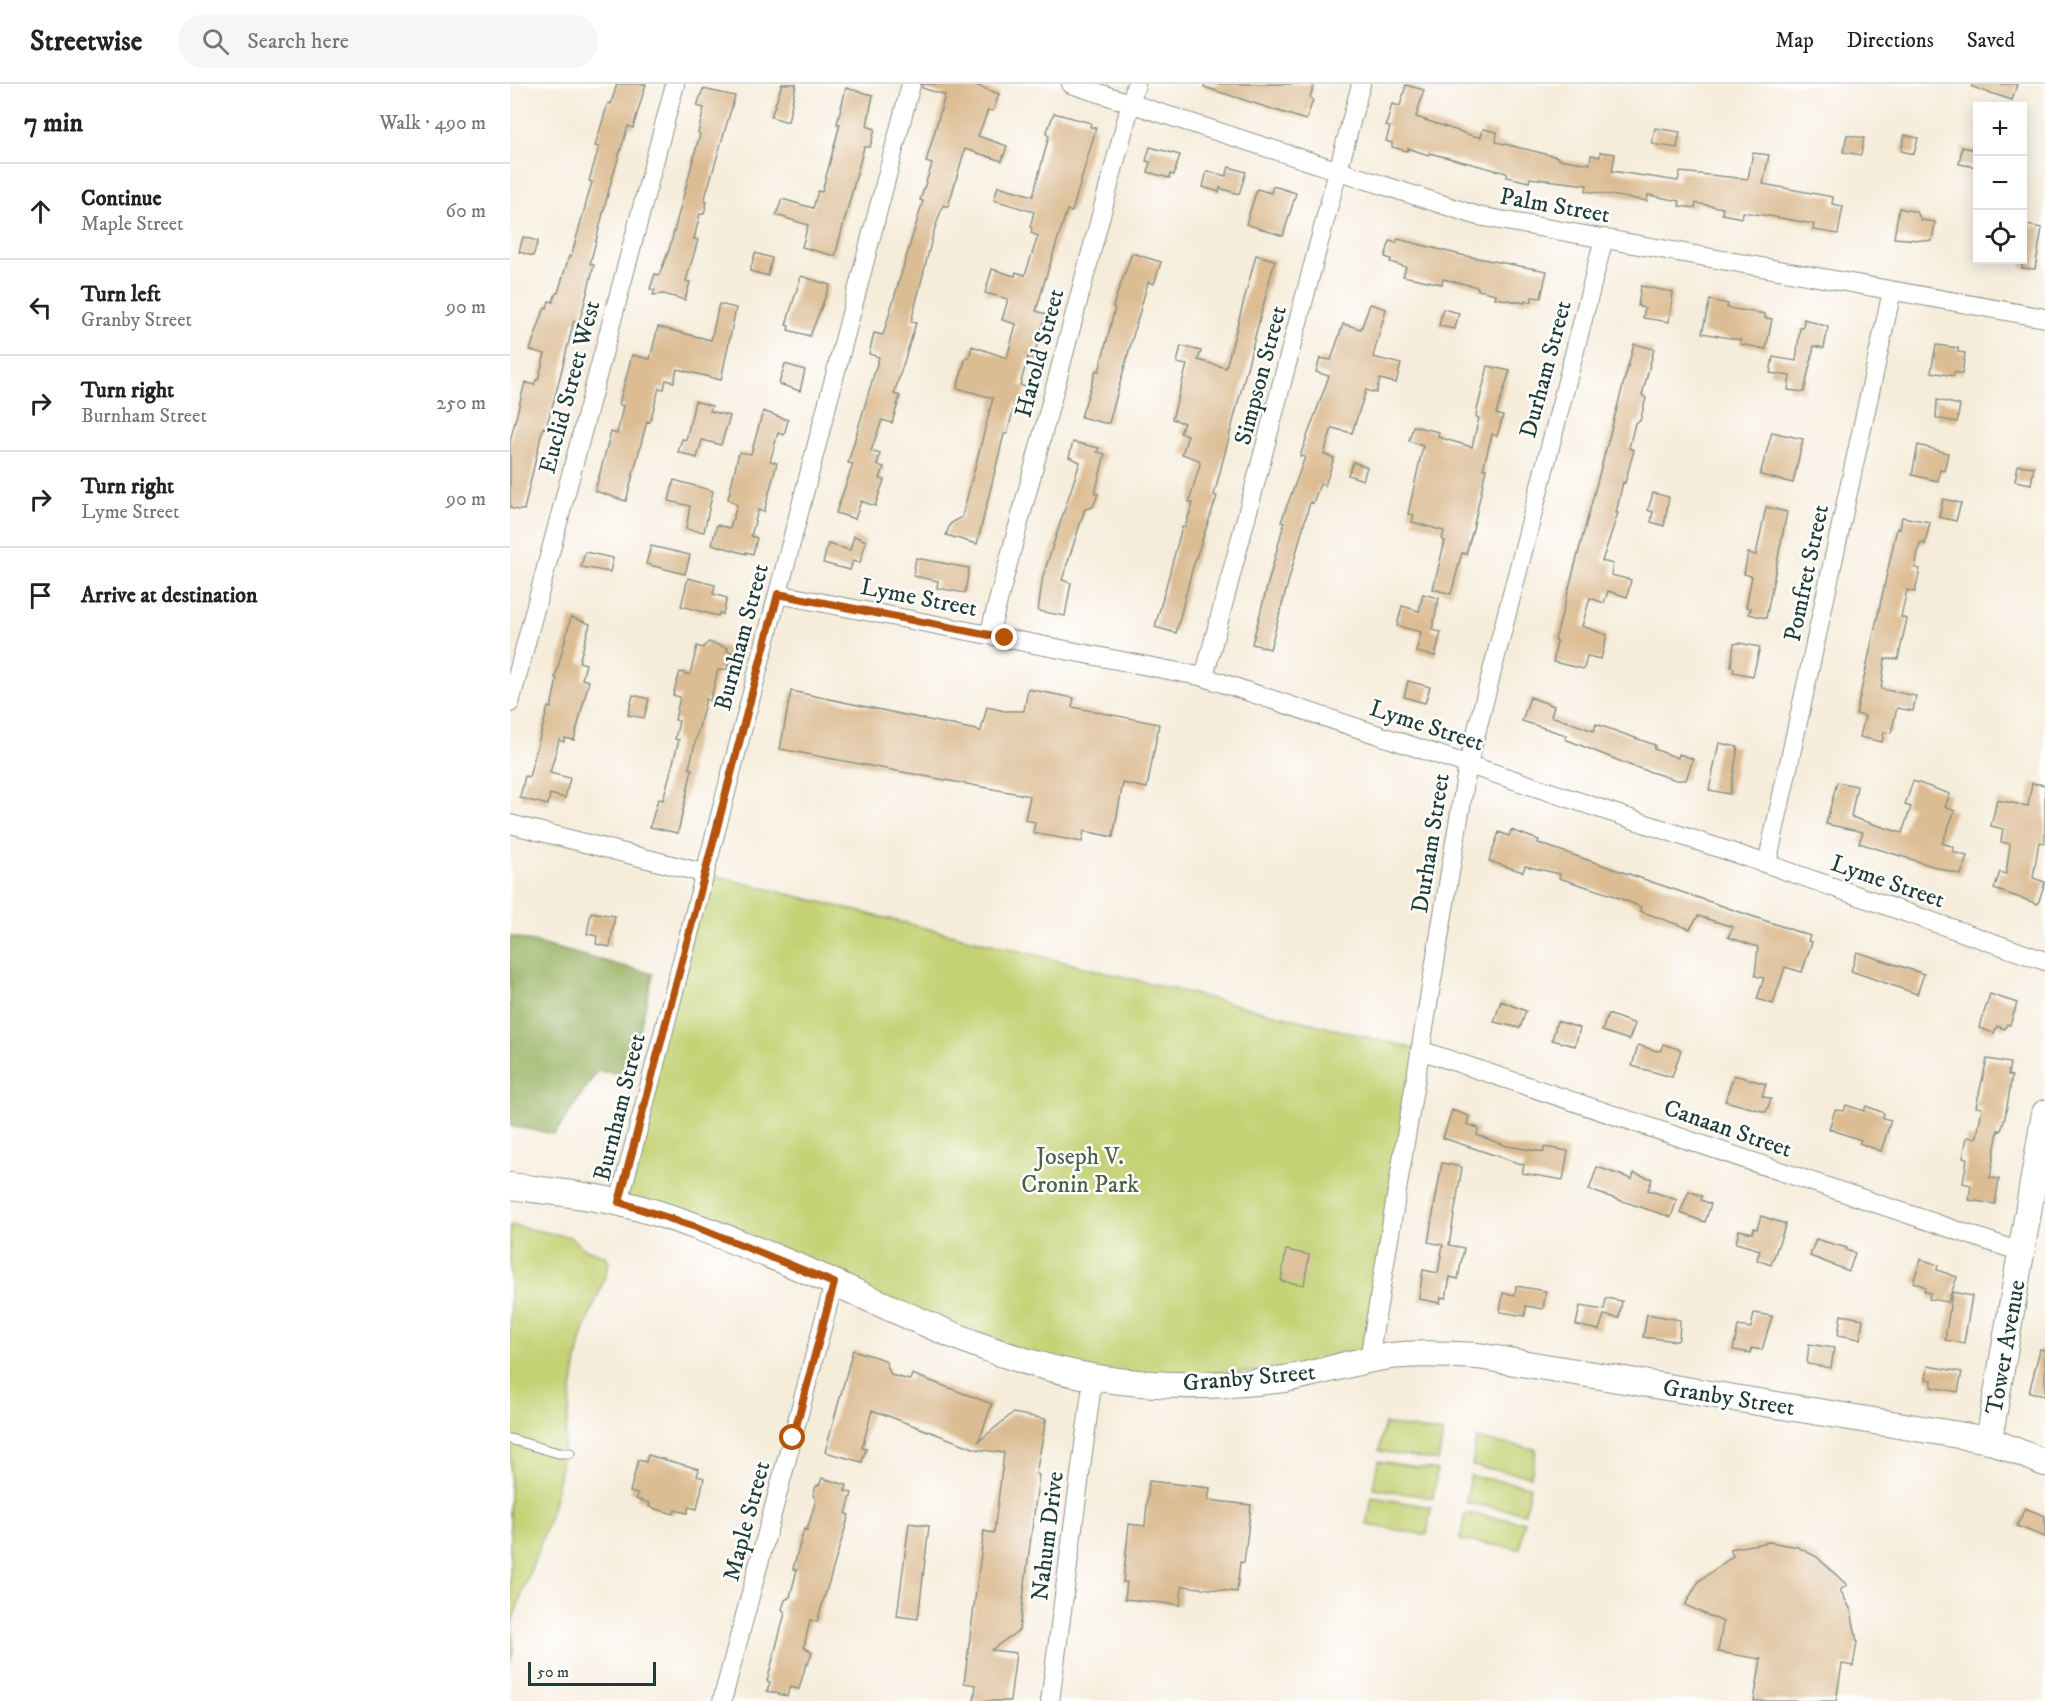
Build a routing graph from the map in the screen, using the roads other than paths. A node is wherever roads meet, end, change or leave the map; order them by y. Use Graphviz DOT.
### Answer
graph roads {
  1 [pos="675,84"];
  2 [pos="911,84"];
  3 [pos="1071,84"];
  4 [pos="1136,84"];
  5 [pos="1361,84"];
  6 [pos="1131,103"];
  7 [pos="1338,171"];
  8 [pos="1604,238"];
  9 [pos="1892,291"];
  10 [pos="2045,318"];
  11 [pos="778,594"];
  12 [pos="989,635"];
  13 [pos="1204,677"];
  14 [pos="510,703"];
  15 [pos="1468,764"];
  16 [pos="510,824"];
  17 [pos="1767,864"];
  18 [pos="703,873"];
  19 [pos="2045,960"];
  20 [pos="1420,1050"];
  21 [pos="2045,1113"];
  22 [pos="510,1186"];
  23 [pos="619,1202"];
  24 [pos="2021,1252"];
  25 [pos="834,1283"];
  26 [pos="1369,1359"];
  27 [pos="1093,1377"];
  28 [pos="510,1439"];
  29 [pos="1989,1440"];
  30 [pos="570,1453"];
  31 [pos="2045,1462"];
  32 [pos="722,1701"];
  33 [pos="1050,1701"];
  1 -- 14 [label="street, Euclid Street West"];
  2 -- 11 [label="street, Burnham Street"];
  3 -- 6 [label="street, Palm Street"];
  4 -- 6 [label="street, Harold Street"];
  5 -- 7 [label="street, Simpson Street"];
  6 -- 7 [label="street, Palm Street"];
  6 -- 12 [label="street, Harold Street"];
  7 -- 8 [label="street, Palm Street"];
  7 -- 13 [label="street, Simpson Street"];
  8 -- 9 [label="street, Palm Street"];
  8 -- 15 [label="street, Durham Street"];
  9 -- 10 [label="street, Palm Street"];
  9 -- 17 [label="street, Pomfret Street"];
  11 -- 12 [label="street, Lyme Street"];
  11 -- 18 [label="street, Burnham Street"];
  12 -- 13 [label="street, Lyme Street"];
  13 -- 15 [label="street, Lyme Street"];
  15 -- 17 [label="street, Lyme Street"];
  15 -- 20 [label="street, Durham Street"];
  16 -- 18 [label="street"];
  17 -- 19 [label="street, Lyme Street"];
  18 -- 23 [label="street, Burnham Street"];
  20 -- 24 [label="street, Canaan Street"];
  20 -- 26 [label="street, Durham Street"];
  21 -- 24 [label="main road, Tower Avenue"];
  22 -- 23 [label="main road, Granby Street"];
  23 -- 25 [label="main road, Granby Street"];
  24 -- 29 [label="main road, Tower Avenue"];
  25 -- 27 [label="main road, Granby Street"];
  25 -- 32 [label="street, Maple Street"];
  26 -- 27 [label="main road, Granby Street"];
  26 -- 29 [label="main road, Granby Street"];
  27 -- 33 [label="street, Nahum Drive"];
  28 -- 30 [label="lane"];
  29 -- 31 [label="main road, Granby Street"];
}
